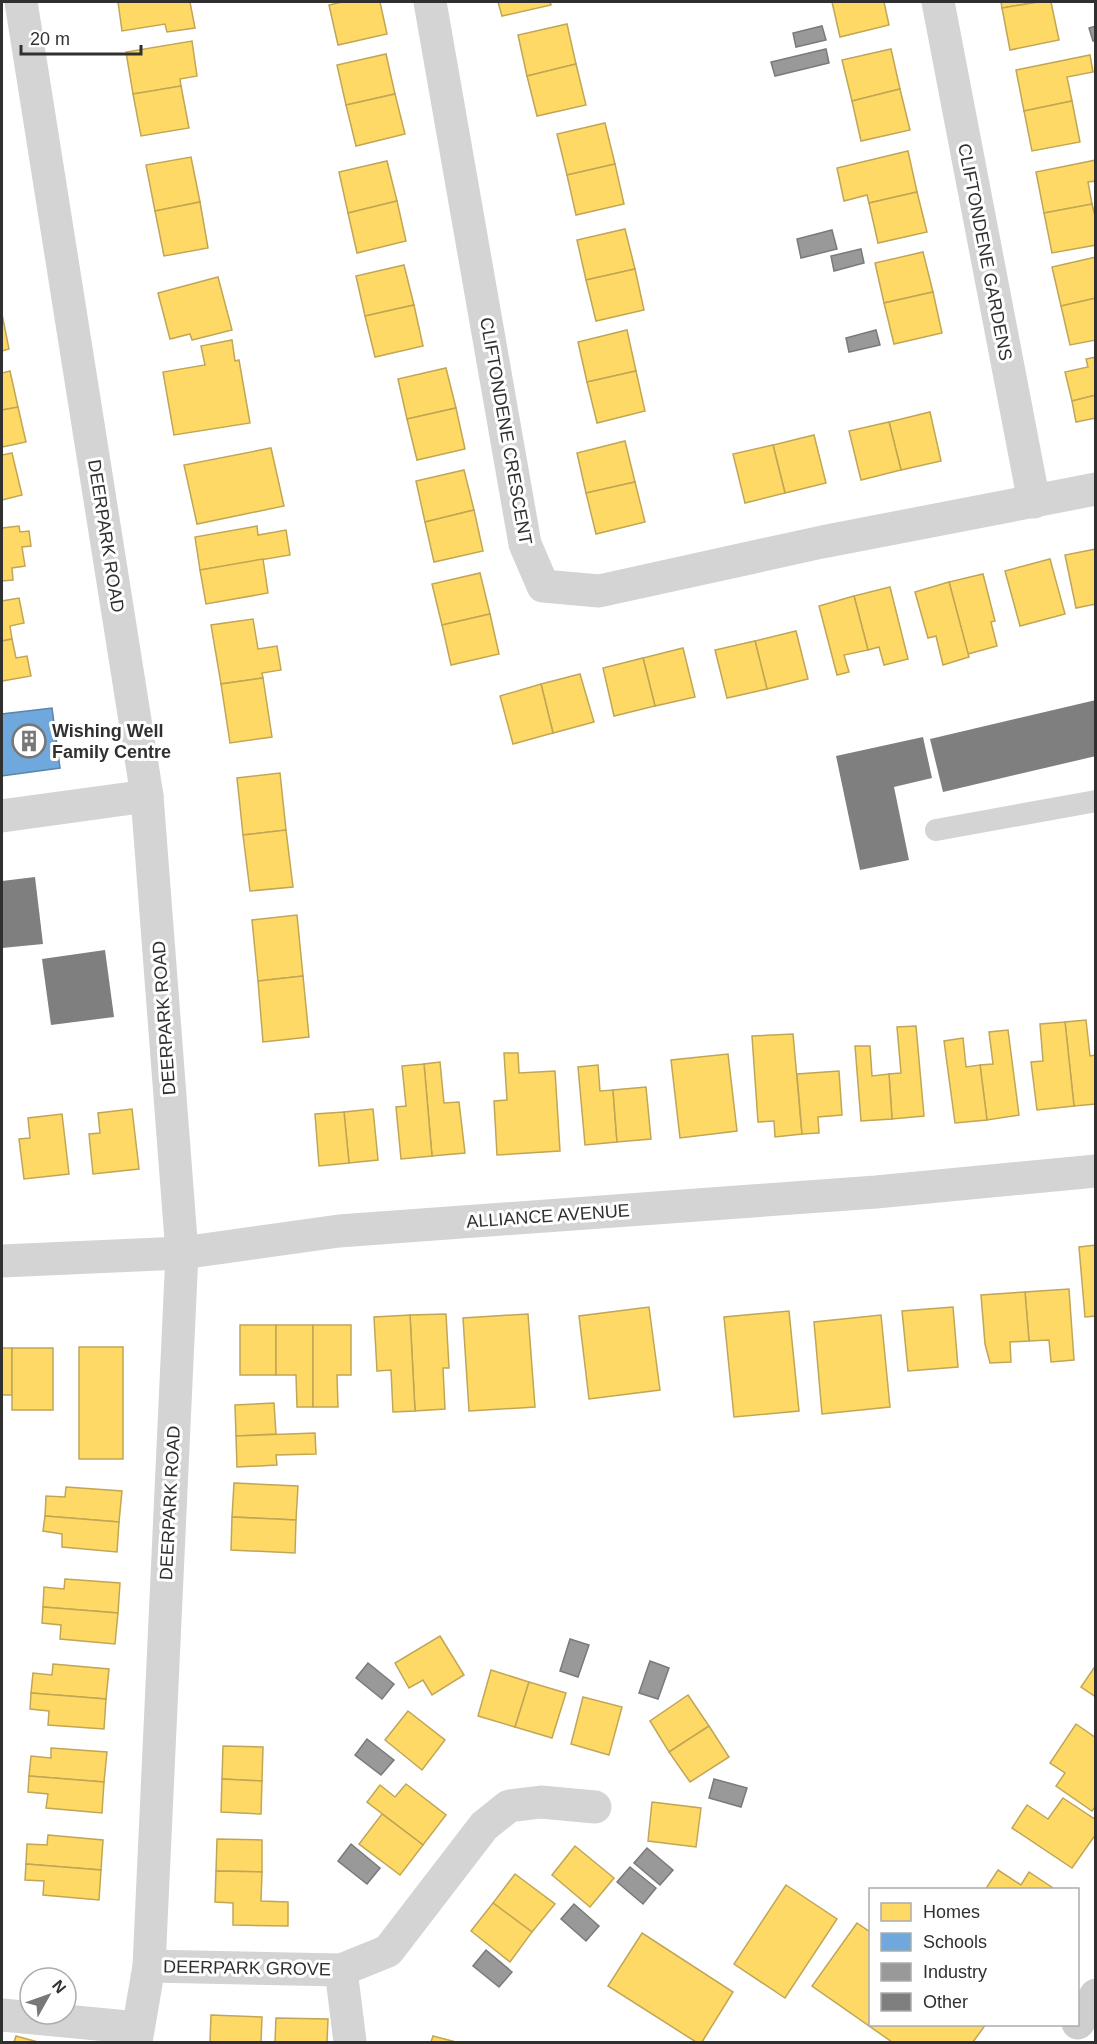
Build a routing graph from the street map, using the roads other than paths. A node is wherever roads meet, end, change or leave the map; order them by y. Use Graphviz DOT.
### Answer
graph roads {
  1 [pos="21,2"];
  2 [pos="430,2"];
  3 [pos="938,2"];
  4 [pos="1095,489"];
  5 [pos="1034,502"];
  6 [pos="147,796"];
  7 [pos="1095,801"];
  8 [pos="2,816"];
  9 [pos="936,830"];
  10 [pos="1095,1172"];
  11 [pos="182,1253"];
  12 [pos="2,1261"];
  13 [pos="595,1807"];
  14 [pos="149,1966"];
  15 [pos="341,1970"];
  16 [pos="1095,1995"];
  17 [pos="2,2014"];
  18 [pos="1079,2021"];
  19 [pos="1076,2026"];
  20 [pos="137,2036"];
  21 [pos="350,2043"];
  22 [pos="1065,2043"];
  1 -- 6 [label="street, DEERPARK ROAD"];
  2 -- 5 [label="street, CLIFTONDENE CRESCENT"];
  3 -- 5 [label="street, CLIFTONDENE GARDENS"];
  4 -- 5 [label="street, CLIFTONDENE CRESCENT"];
  6 -- 8 [label="street"];
  6 -- 11 [label="street, DEERPARK ROAD"];
  7 -- 9 [label="lane"];
  10 -- 11 [label="street, ALLIANCE AVENUE"];
  11 -- 12 [label="street, ALLIANCE AVENUE"];
  11 -- 14 [label="street, DEERPARK ROAD"];
  13 -- 15 [label="street, DEERPARK GROVE"];
  14 -- 15 [label="street, DEERPARK GROVE"];
  14 -- 20 [label="street, DEERPARK ROAD"];
  15 -- 21 [label="street"];
  16 -- 18 [label="main road"];
  17 -- 20 [label="street"];
  19 -- 22 [label="main road"];
}
